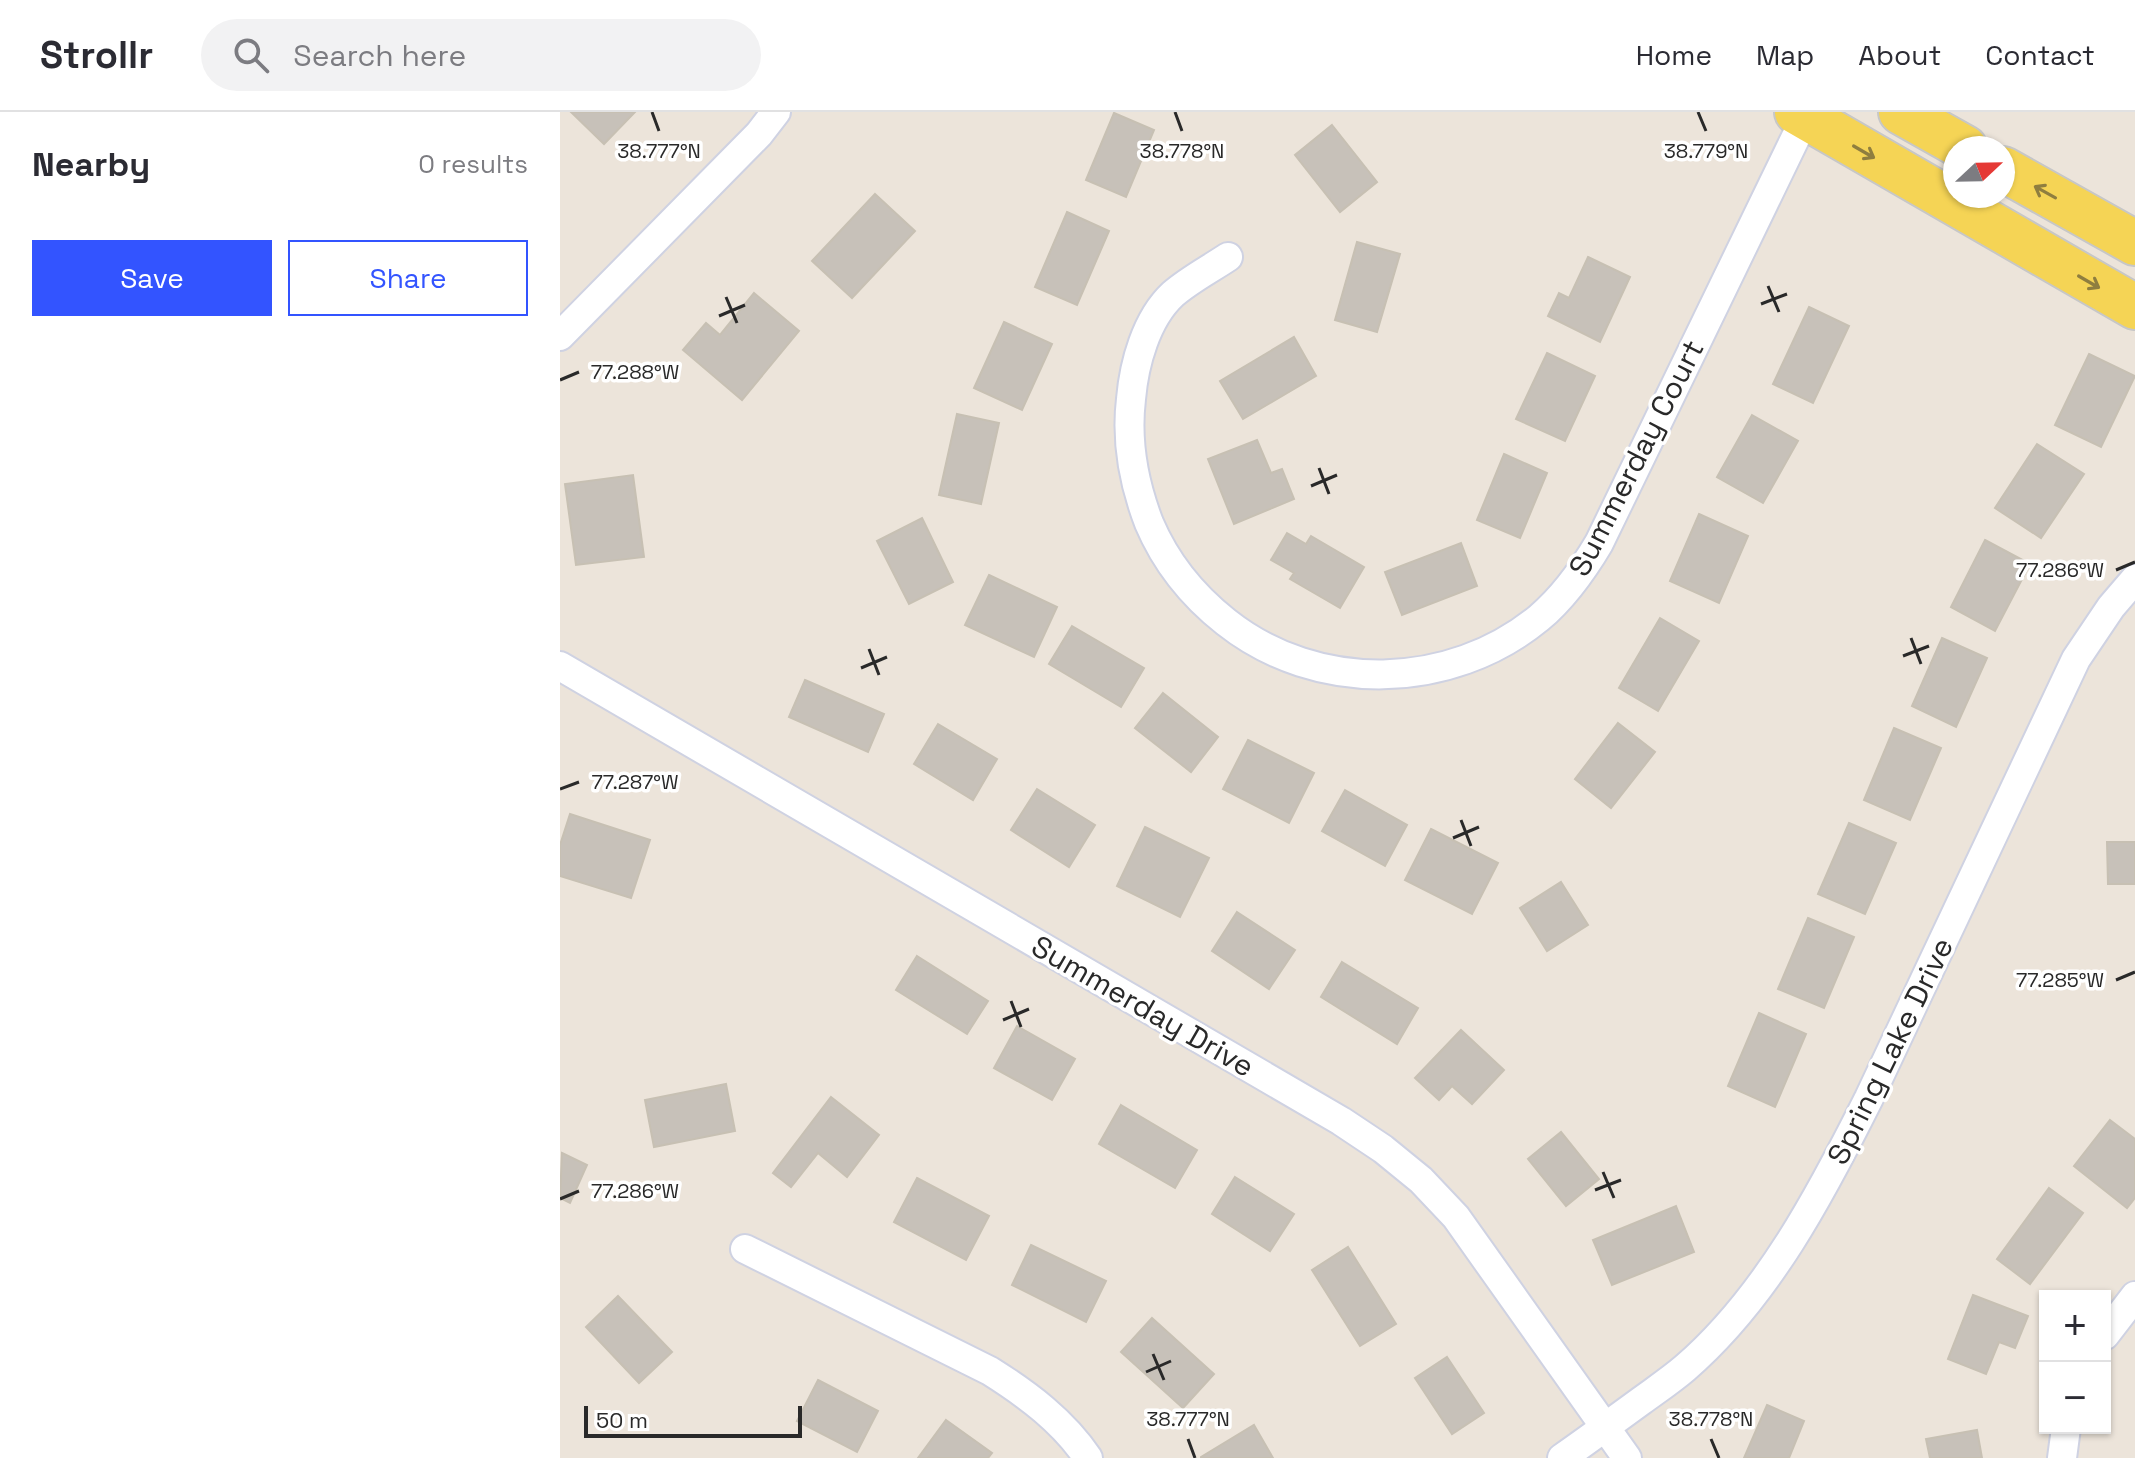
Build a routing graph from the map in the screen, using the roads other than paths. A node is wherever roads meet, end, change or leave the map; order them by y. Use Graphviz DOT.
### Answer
graph roads {
  1 [pos="776,112"];
  2 [pos="1901,112"];
  3 [pos="1803,114"];
  4 [pos="1944,136"];
  5 [pos="2015,176"];
  6 [pos="2135,243"];
  7 [pos="1228,257"];
  8 [pos="2135,307"];
  9 [pos="560,336"];
  10 [pos="2135,579"];
  11 [pos="560,666"];
  12 [pos="745,1249"];
  13 [pos="2135,1296"];
  14 [pos="2111,1327"];
  15 [pos="1605,1428"];
  16 [pos="2065,1434"];
  17 [pos="1088,1458"];
  18 [pos="1562,1458"];
  19 [pos="1627,1458"];
  20 [pos="2062,1458"];
  1 -- 9 [label="street"];
  2 -- 4 [label="main road"];
  3 -- 7 [label="street, Summerday Court"];
  3 -- 8 [label="main road, one-way"];
  6 -- 5 [label="main road, one-way"];
  10 -- 15 [label="street, Spring Lake Drive"];
  11 -- 15 [label="street, Summerday Drive"];
  12 -- 17 [label="street"];
  13 -- 14 [label="street"];
  15 -- 18 [label="street, Spring Lake Drive"];
  15 -- 19 [label="street, Summerday Drive"];
  16 -- 20 [label="street"];
}
